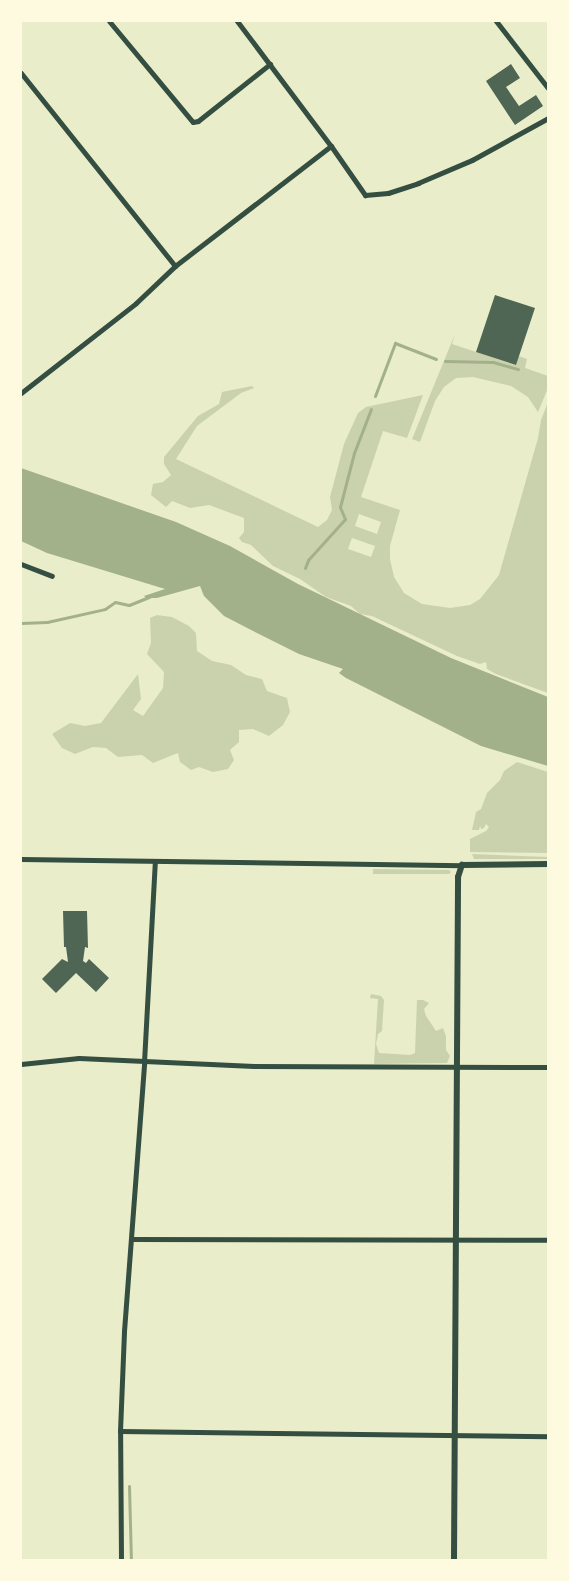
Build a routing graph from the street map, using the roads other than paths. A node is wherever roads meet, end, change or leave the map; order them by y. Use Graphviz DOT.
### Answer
graph roads {
  1 [pos="109,21"];
  2 [pos="237,21"];
  3 [pos="496,21"];
  4 [pos="270,64"];
  5 [pos="21,73"];
  6 [pos="548,88"];
  7 [pos="548,118"];
  8 [pos="331,146"];
  9 [pos="175,266"];
  10 [pos="21,393"];
  11 [pos="21,564"];
  12 [pos="52,576"];
  13 [pos="21,859"];
  14 [pos="155,862"];
  15 [pos="548,864"];
  16 [pos="462,865"];
  17 [pos="144,1062"];
  18 [pos="21,1065"];
  19 [pos="456,1066"];
  20 [pos="548,1067"];
  21 [pos="131,1239"];
  22 [pos="454,1240"];
  23 [pos="548,1240"];
  24 [pos="120,1431"];
  25 [pos="453,1435"];
  26 [pos="548,1436"];
  27 [pos="121,1560"];
  28 [pos="454,1560"];
  1 -- 4 [label="street"];
  2 -- 4 [label="street"];
  3 -- 6 [label="street"];
  4 -- 8 [label="street"];
  5 -- 9 [label="street"];
  7 -- 8 [label="street"];
  8 -- 9 [label="street"];
  9 -- 10 [label="street"];
  11 -- 12 [label="street"];
  13 -- 14 [label="street"];
  14 -- 16 [label="street"];
  14 -- 17 [label="street"];
  15 -- 16 [label="street"];
  16 -- 19 [label="street"];
  17 -- 18 [label="street"];
  17 -- 19 [label="street"];
  17 -- 21 [label="street"];
  19 -- 20 [label="street"];
  19 -- 22 [label="street"];
  21 -- 22 [label="street"];
  21 -- 24 [label="street"];
  22 -- 23 [label="street"];
  22 -- 25 [label="street"];
  24 -- 25 [label="street"];
  24 -- 27 [label="street"];
  25 -- 26 [label="street"];
  25 -- 28 [label="street"];
}
